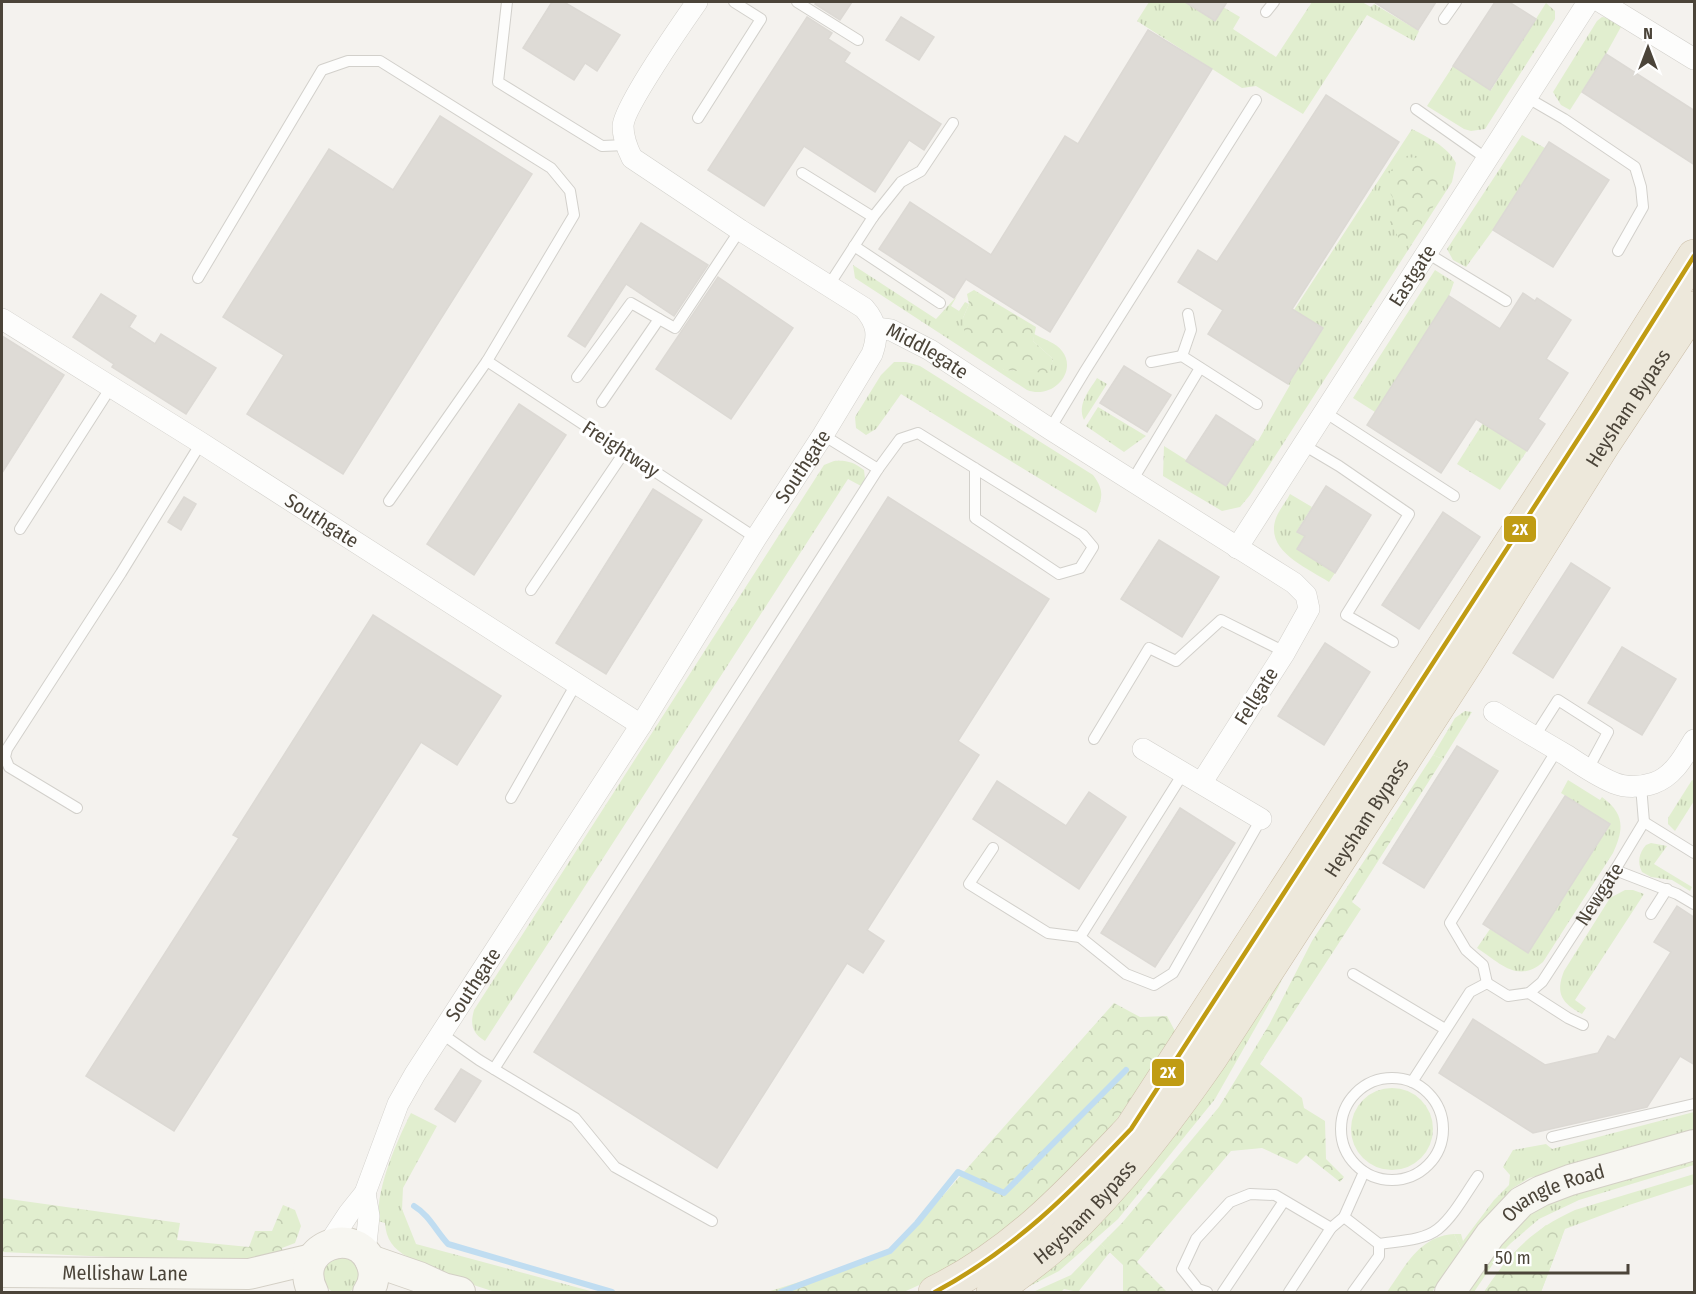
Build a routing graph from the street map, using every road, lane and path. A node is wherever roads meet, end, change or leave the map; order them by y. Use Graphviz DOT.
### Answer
graph roads {
  1 [pos="507,2"];
  2 [pos="696,2"];
  3 [pos="734,2"];
  4 [pos="797,2"];
  5 [pos="1274,2"];
  6 [pos="1456,2"];
  7 [pos="1586,3"];
  8 [pos="1266,12"];
  9 [pos="1444,19"];
  10 [pos="858,40"];
  11 [pos="1695,59"];
  12 [pos="1526,97"];
  13 [pos="1256,100"];
  14 [pos="1416,109"];
  15 [pos="698,118"];
  16 [pos="953,123"];
  17 [pos="626,145"];
  18 [pos="1487,159"];
  19 [pos="802,173"];
  20 [pos="873,217"];
  21 [pos="740,230"];
  22 [pos="854,246"];
  23 [pos="1618,251"];
  24 [pos="1426,253"];
  25 [pos="1695,256"];
  26 [pos="198,278"];
  27 [pos="830,285"];
  28 [pos="1506,301"];
  29 [pos="940,303"];
  30 [pos="1695,308"];
  31 [pos="1188,314"];
  32 [pos="2,319"];
  33 [pos="659,319"];
  34 [pos="876,328"];
  35 [pos="1182,356"];
  36 [pos="487,361"];
  37 [pos="1151,362"];
  38 [pos="1200,368"];
  39 [pos="577,377"];
  40 [pos="111,387"];
  41 [pos="602,402"];
  42 [pos="1257,404"];
  43 [pos="1323,411"];
  44 [pos="1050,429"];
  45 [pos="823,435"];
  46 [pos="201,443"];
  47 [pos="1302,444"];
  48 [pos="625,451"];
  49 [pos="975,468"];
  50 [pos="878,469"];
  51 [pos="1132,481"];
  52 [pos="1454,496"];
  53 [pos="389,501"];
  54 [pos="20,529"];
  55 [pos="756,538"];
  56 [pos="1237,548"];
  57 [pos="531,590"];
  58 [pos="1309,609"];
  59 [pos="1393,642"];
  60 [pos="1285,652"];
  61 [pos="576,684"];
  62 [pos="1494,712"];
  63 [pos="641,725"];
  64 [pos="1535,736"];
  65 [pos="1094,739"];
  66 [pos="1693,745"];
  67 [pos="1143,749"];
  68 [pos="1557,750"];
  69 [pos="1588,769"];
  70 [pos="1193,777"];
  71 [pos="1641,786"];
  72 [pos="511,798"];
  73 [pos="77,808"];
  74 [pos="1261,819"];
  75 [pos="1644,822"];
  76 [pos="993,848"];
  77 [pos="1695,853"];
  78 [pos="1615,870"];
  79 [pos="1667,889"];
  80 [pos="1695,904"];
  81 [pos="1651,914"];
  82 [pos="1080,937"];
  83 [pos="1353,974"];
  84 [pos="1487,983"];
  85 [pos="1529,993"];
  86 [pos="1583,1025"];
  87 [pos="1445,1029"];
  88 [pos="442,1034"];
  89 [pos="494,1069"];
  90 [pos="1412,1082"];
  91 [pos="1695,1104"];
  92 [pos="1552,1137"];
  93 [pos="1695,1145"];
  94 [pos="1364,1172"];
  95 [pos="1478,1176"];
  96 [pos="365,1193"];
  97 [pos="1284,1201"];
  98 [pos="1344,1217"];
  99 [pos="712,1221"];
  100 [pos="1331,1228"];
  101 [pos="1378,1244"];
  102 [pos="320,1252"];
  103 [pos="367,1256"];
  104 [pos="2,1272"];
  105 [pos="249,1274"];
  106 [pos="440,1291"];
  107 [pos="313,1292"];
  108 [pos="368,1293"];
  109 [pos="935,1293"];
  110 [pos="993,1293"];
  111 [pos="1207,1293"];
  112 [pos="1223,1293"];
  113 [pos="1289,1293"];
  114 [pos="1353,1293"];
  115 [pos="1450,1293"];
  1 -- 17 [label="lane"];
  2 -- 17 [label="street"];
  3 -- 15 [label="lane"];
  4 -- 10 [label="lane"];
  5 -- 8 [label="lane"];
  6 -- 9 [label="lane"];
  7 -- 11 [label="street"];
  7 -- 12 [label="street, Eastgate"];
  12 -- 18 [label="street, Eastgate"];
  12 -- 23 [label="lane"];
  13 -- 44 [label="lane"];
  14 -- 18 [label="lane"];
  16 -- 20 [label="lane"];
  17 -- 21 [label="street, Middlegate"];
  18 -- 24 [label="street, Eastgate"];
  19 -- 20 [label="lane"];
  20 -- 22 [label="lane"];
  21 -- 27 [label="street, Middlegate"];
  21 -- 33 [label="lane"];
  22 -- 27 [label="lane"];
  22 -- 29 [label="lane"];
  24 -- 28 [label="lane"];
  24 -- 43 [label="street, Eastgate"];
  25 -- 109 [label="highway, Heysham Bypass"];
  26 -- 36 [label="lane"];
  27 -- 34 [label="street, Middlegate"];
  30 -- 110 [label="highway, Heysham Bypass"];
  31 -- 35 [label="lane"];
  32 -- 40 [label="street, Southgate"];
  33 -- 39 [label="lane"];
  33 -- 41 [label="lane"];
  34 -- 44 [label="street, Middlegate"];
  34 -- 45 [label="street, Southgate"];
  35 -- 37 [label="lane"];
  35 -- 38 [label="lane"];
  36 -- 48 [label="lane, Freightway"];
  36 -- 53 [label="lane"];
  38 -- 42 [label="lane"];
  38 -- 51 [label="lane"];
  40 -- 46 [label="street, Southgate"];
  40 -- 54 [label="lane"];
  43 -- 47 [label="street, Eastgate"];
  43 -- 52 [label="lane"];
  44 -- 51 [label="street, Middlegate"];
  45 -- 50 [label="lane"];
  45 -- 55 [label="street, Southgate"];
  46 -- 61 [label="street, Southgate"];
  46 -- 73 [label="lane"];
  47 -- 56 [label="street, Eastgate"];
  47 -- 59 [label="lane"];
  48 -- 55 [label="lane, Freightway"];
  48 -- 57 [label="lane"];
  49 -- 49 [label="lane"];
  49 -- 50 [label="lane"];
  50 -- 89 [label="lane"];
  51 -- 56 [label="street, Middlegate"];
  55 -- 63 [label="street, Southgate"];
  56 -- 58 [label="street, Middlegate"];
  58 -- 60 [label="street, Fellgate"];
  60 -- 65 [label="lane"];
  60 -- 70 [label="street, Fellgate"];
  61 -- 63 [label="street, Southgate"];
  61 -- 72 [label="lane"];
  62 -- 64 [label="street"];
  63 -- 88 [label="street, Southgate"];
  64 -- 68 [label="street"];
  64 -- 69 [label="lane"];
  66 -- 71 [label="street"];
  67 -- 70 [label="street"];
  68 -- 69 [label="street"];
  68 -- 84 [label="lane"];
  69 -- 71 [label="street"];
  70 -- 74 [label="street"];
  70 -- 82 [label="lane"];
  71 -- 75 [label="lane"];
  74 -- 82 [label="lane"];
  75 -- 77 [label="lane"];
  75 -- 78 [label="lane, Newgate"];
  76 -- 82 [label="lane"];
  78 -- 79 [label="lane"];
  78 -- 85 [label="lane, Newgate"];
  79 -- 80 [label="lane"];
  79 -- 81 [label="lane"];
  83 -- 87 [label="lane"];
  84 -- 85 [label="lane"];
  84 -- 87 [label="lane"];
  85 -- 86 [label="lane"];
  87 -- 90 [label="lane"];
  88 -- 89 [label="lane"];
  88 -- 96 [label="street, Southgate"];
  89 -- 99 [label="lane"];
  90 -- 94 [label="lane"];
  90 -- 94 [label="lane"];
  91 -- 92 [label="lane"];
  93 -- 115 [label="main road, Ovangle Road"];
  94 -- 98 [label="lane"];
  95 -- 101 [label="lane"];
  96 -- 102 [label="street, Southgate"];
  96 -- 103 [label="street, Southgate"];
  97 -- 100 [label="lane"];
  97 -- 111 [label="lane"];
  97 -- 112 [label="lane"];
  98 -- 100 [label="lane"];
  98 -- 101 [label="lane"];
  100 -- 113 [label="lane"];
  101 -- 114 [label="lane"];
  102 -- 103 [label="main road, Mellishaw Lane"];
  102 -- 105 [label="main road, Mellishaw Lane"];
  102 -- 107 [label="main road"];
  103 -- 106 [label="main road"];
  103 -- 108 [label="main road"];
  104 -- 105 [label="main road, Mellishaw Lane"];
  105 -- 107 [label="main road, Mellishaw Lane"];
}
